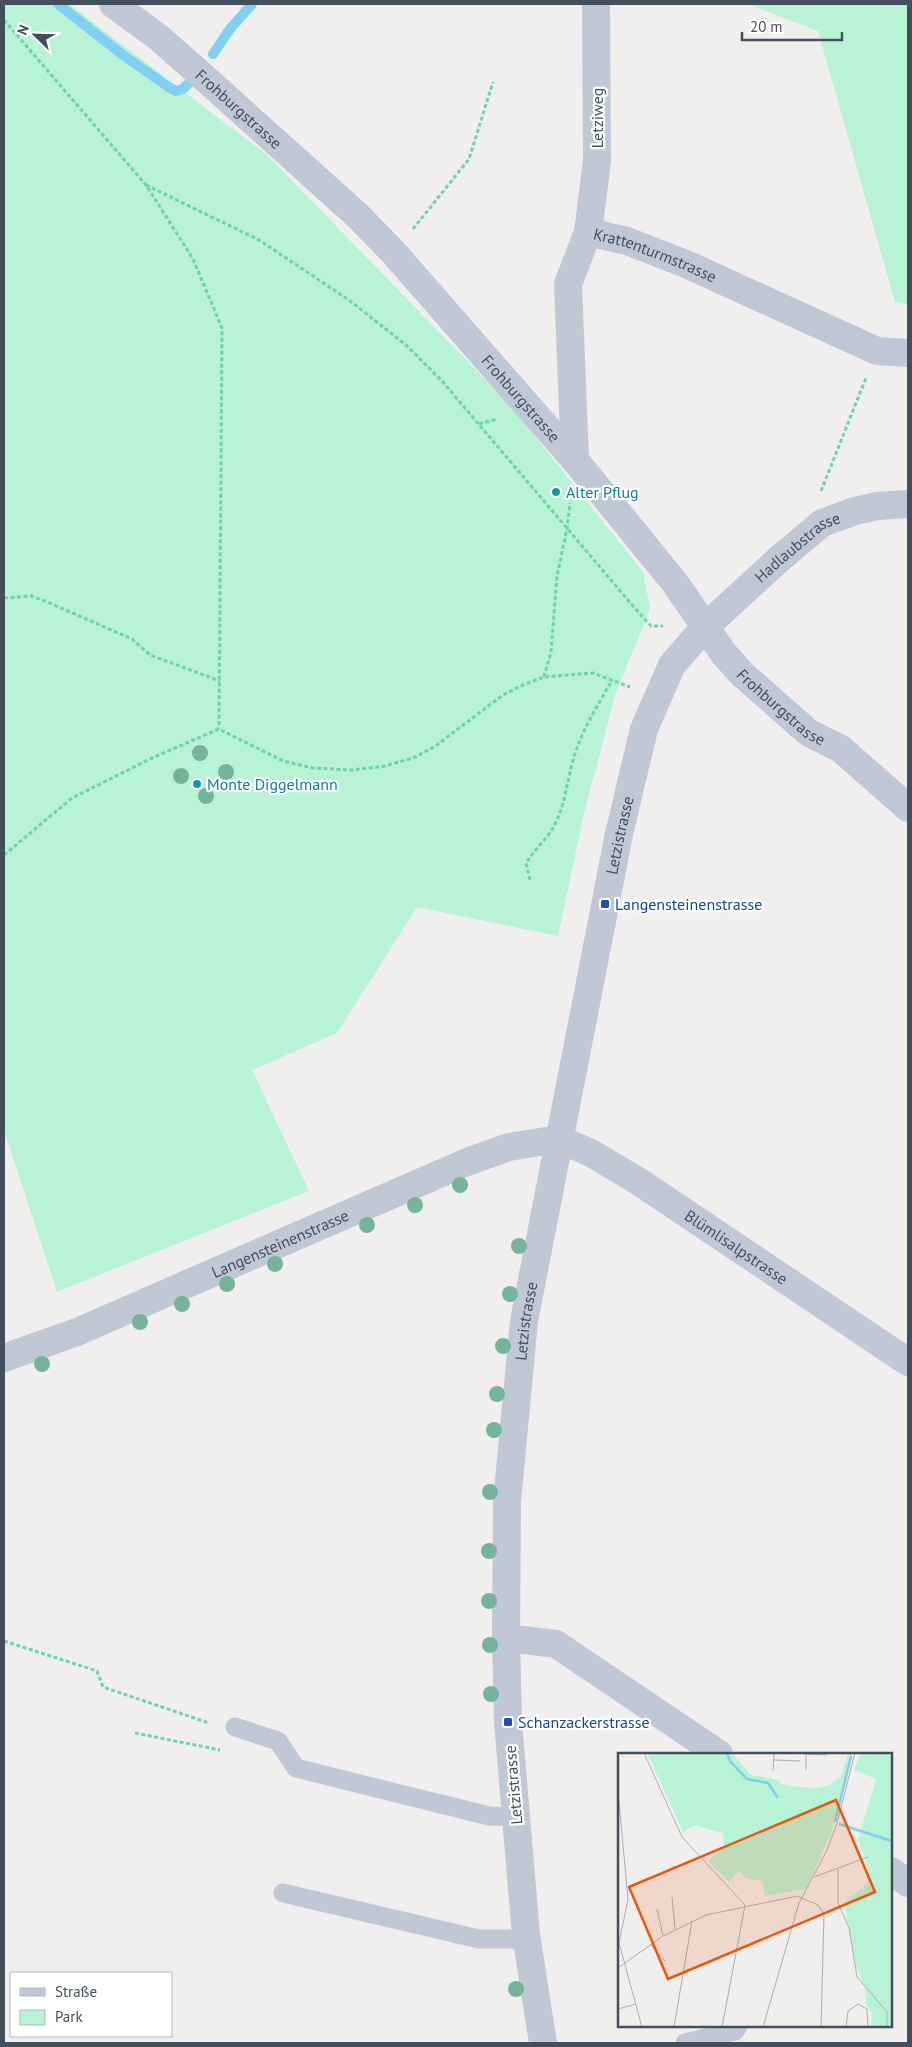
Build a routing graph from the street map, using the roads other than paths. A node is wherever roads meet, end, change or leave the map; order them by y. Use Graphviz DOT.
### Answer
graph roads {
  1 [pos="114,4"];
  2 [pos="596,4"];
  3 [pos="588,232"];
  4 [pos="908,353"];
  5 [pos="575,460"];
  6 [pos="908,504"];
  7 [pos="705,627"];
  8 [pos="908,808"];
  9 [pos="559,1139"];
  10 [pos="4,1358"];
  11 [pos="908,1362"];
  12 [pos="506,1638"];
  13 [pos="235,1727"];
  14 [pos="718,1753"];
  15 [pos="516,1817"];
  16 [pos="892,1872"];
  17 [pos="908,1883"];
  18 [pos="283,1892"];
  19 [pos="526,1939"];
  20 [pos="737,2027"];
  21 [pos="542,2043"];
  22 [pos="685,2043"];
  1 -- 5 [label="street, Frohburgstrasse"];
  2 -- 3 [label="street, Letziweg"];
  3 -- 4 [label="street, Krattenturmstrasse"];
  3 -- 5 [label="street, Krattenturmstrasse"];
  5 -- 7 [label="street, Frohburgstrasse"];
  6 -- 7 [label="street, Hadlaubstrasse"];
  7 -- 8 [label="street, Frohburgstrasse"];
  7 -- 9 [label="street, Letzistrasse"];
  9 -- 10 [label="street, Langensteinenstrasse"];
  9 -- 11 [label="street, Blümlisalpstrasse"];
  9 -- 12 [label="street, Letzistrasse"];
  12 -- 14 [label="street"];
  12 -- 15 [label="street, Letzistrasse"];
  13 -- 15 [label="lane"];
  15 -- 19 [label="street, Letzistrasse"];
  16 -- 17 [label="street"];
  18 -- 19 [label="lane"];
  19 -- 21 [label="street, Letzistrasse"];
  20 -- 22 [label="lane"];
}
